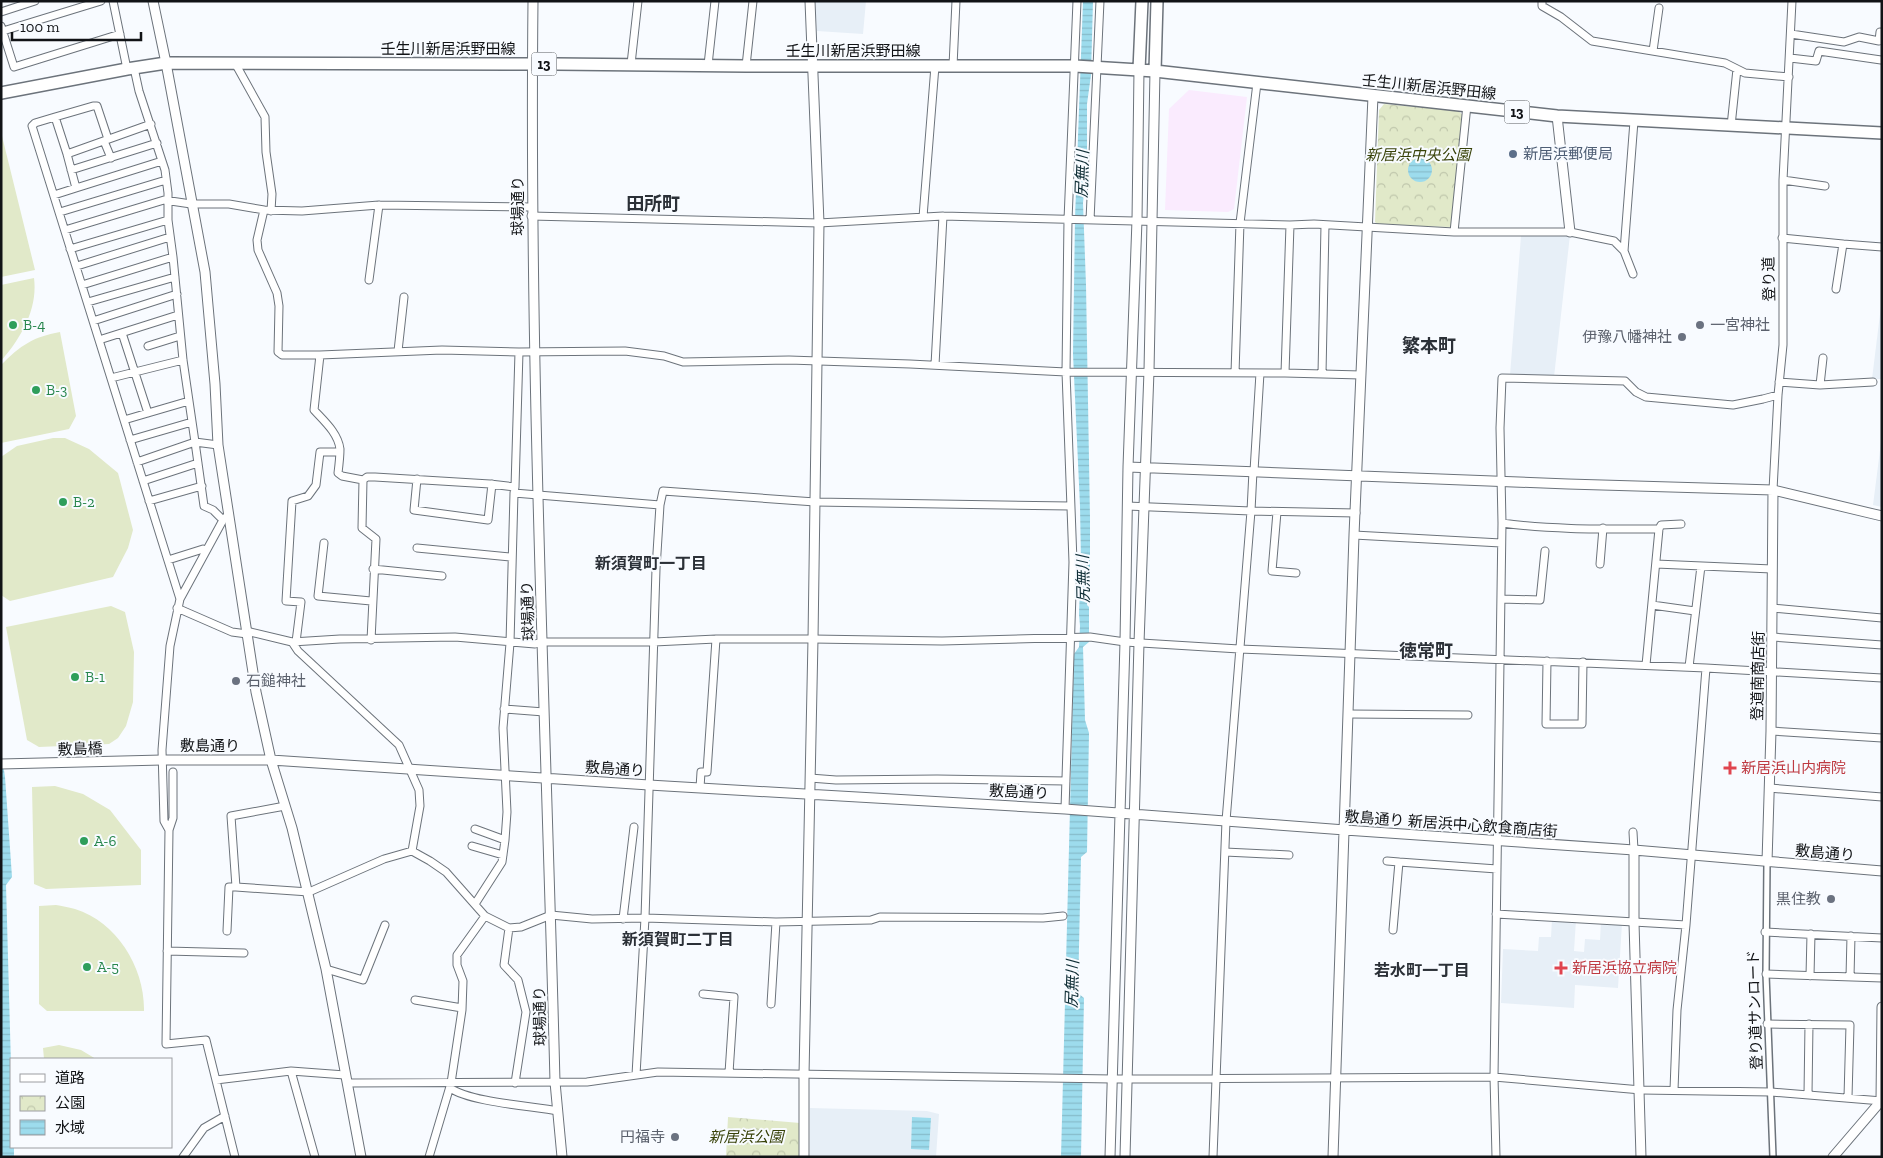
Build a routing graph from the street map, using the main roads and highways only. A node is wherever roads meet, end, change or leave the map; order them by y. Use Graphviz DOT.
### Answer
graph roads {
  1 [pos="1142,1"];
  2 [pos="1157,1"];
  3 [pos="1140,70"];
  4 [pos="1154,71"];
  5 [pos="7,92"];
  6 [pos="1882,133"];
  1 -- 3 [label="main road"];
  2 -- 4 [label="main road"];
  3 -- 4 [label="main road, 壬生川新居浜野田線 / 13"];
  3 -- 5 [label="main road, 壬生川新居浜野田線 / 13"];
  4 -- 6 [label="main road, 壬生川新居浜野田線 / 13"];
}
